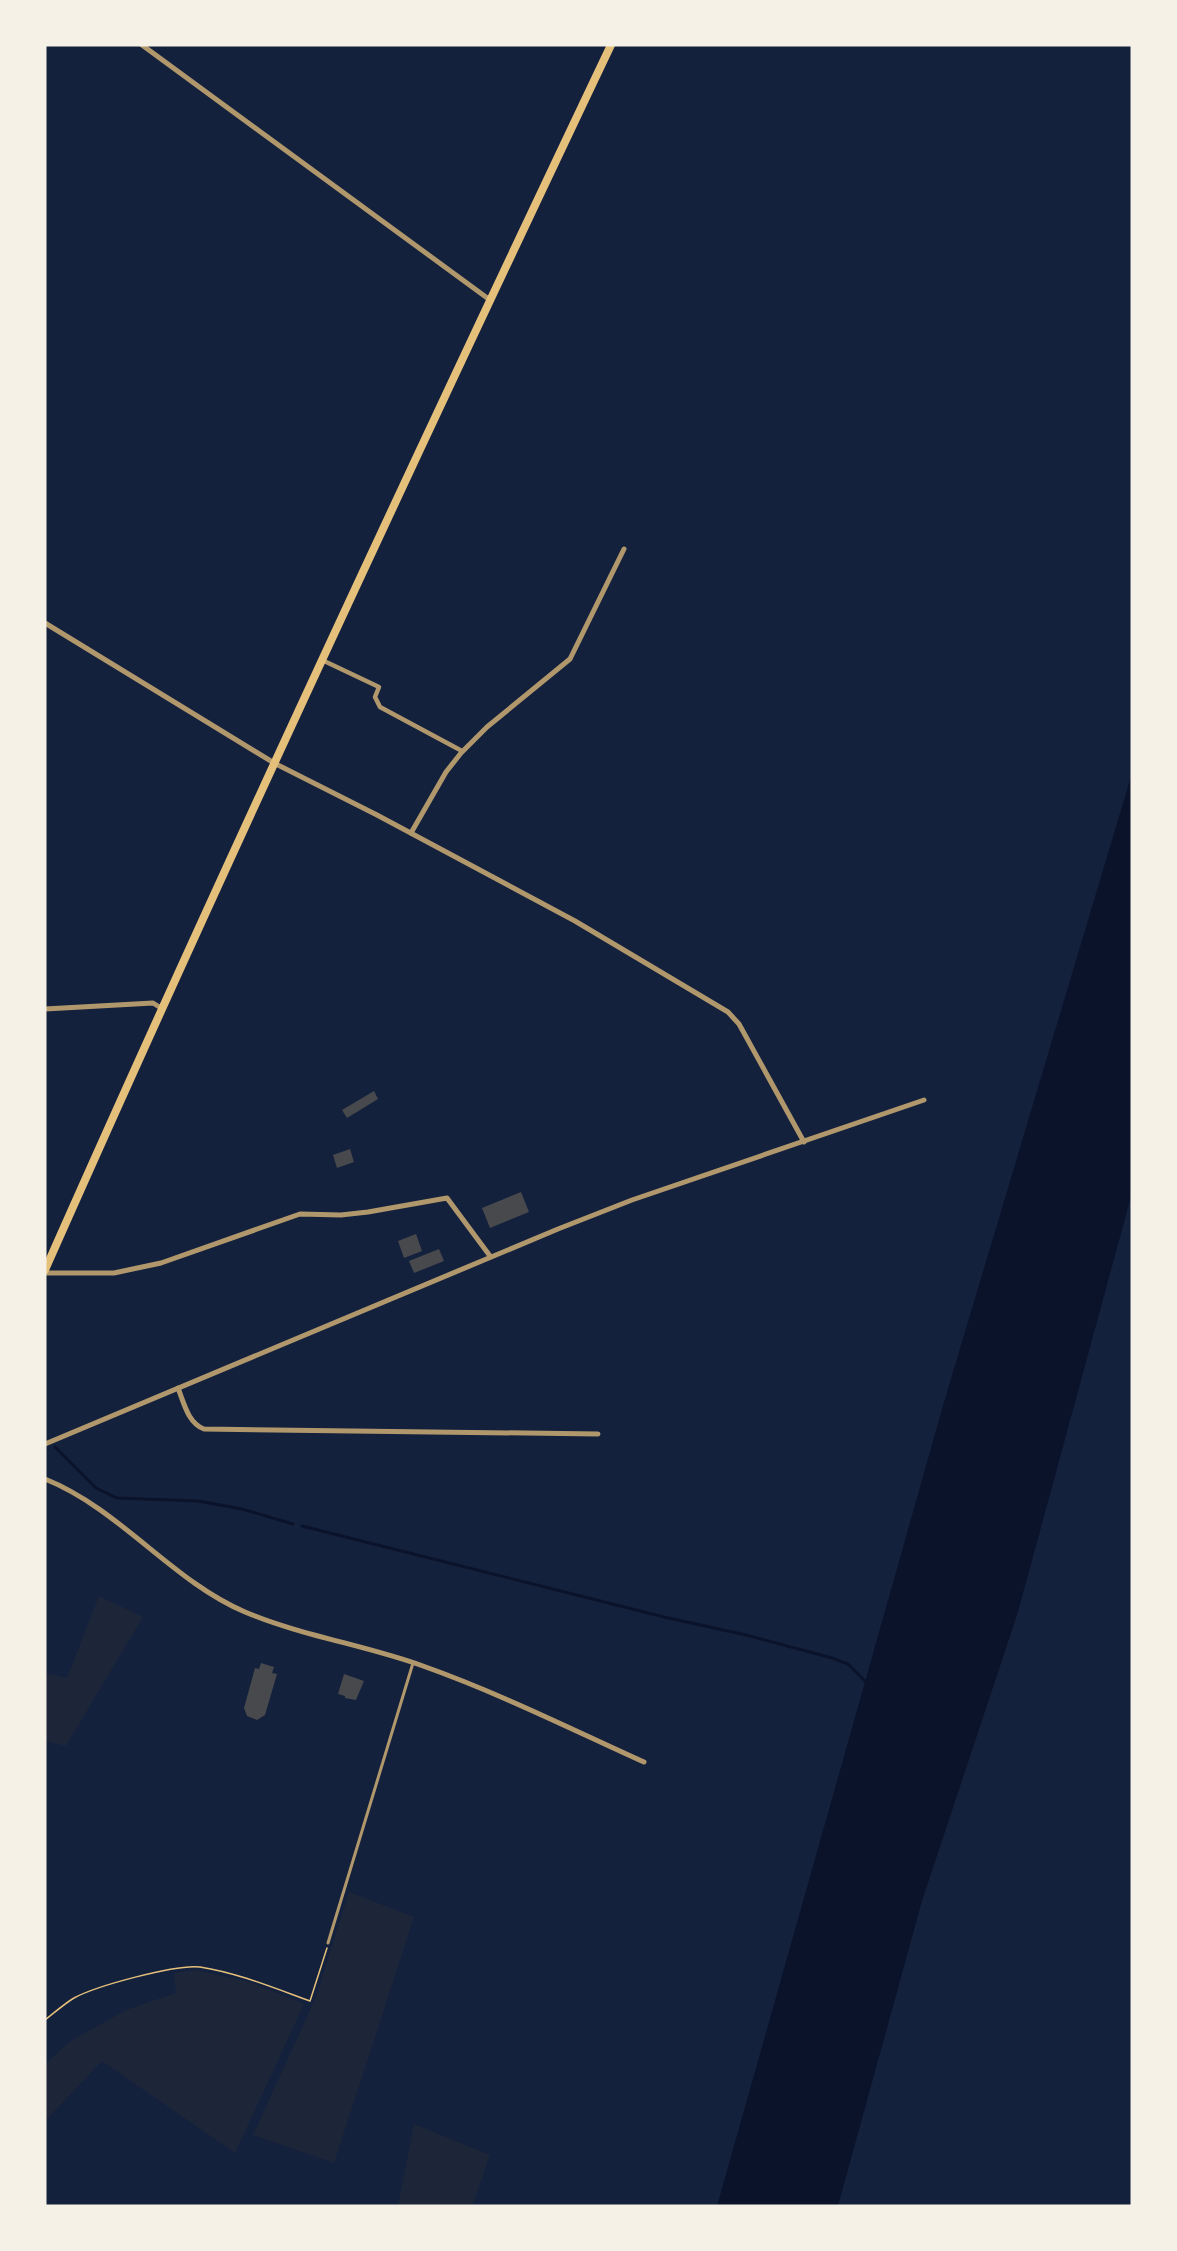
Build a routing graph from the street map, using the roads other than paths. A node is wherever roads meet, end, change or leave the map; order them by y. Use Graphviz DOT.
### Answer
graph roads {
  1 [pos="142,45"];
  2 [pos="611,45"];
  3 [pos="490,300"];
  4 [pos="624,549"];
  5 [pos="45,623"];
  6 [pos="322,660"];
  7 [pos="462,751"];
  8 [pos="274,763"];
  9 [pos="411,833"];
  10 [pos="161,1008"];
  11 [pos="45,1009"];
  12 [pos="924,1100"];
  13 [pos="804,1142"];
  14 [pos="490,1256"];
  15 [pos="45,1272"];
  16 [pos="178,1388"];
  17 [pos="598,1434"];
  18 [pos="45,1444"];
  19 [pos="45,1479"];
  20 [pos="413,1663"];
  21 [pos="644,1762"];
  22 [pos="328,1943"];
  1 -- 3 [label="street"];
  2 -- 3 [label="main road"];
  3 -- 6 [label="main road"];
  4 -- 7 [label="street"];
  5 -- 8 [label="street"];
  6 -- 7 [label="street"];
  6 -- 8 [label="main road"];
  7 -- 9 [label="street"];
  8 -- 9 [label="street"];
  8 -- 10 [label="main road"];
  9 -- 13 [label="street"];
  10 -- 11 [label="street"];
  10 -- 15 [label="main road"];
  12 -- 13 [label="street"];
  13 -- 14 [label="street"];
  14 -- 15 [label="street"];
  14 -- 16 [label="street"];
  16 -- 17 [label="street"];
  16 -- 18 [label="street"];
  19 -- 20 [label="street"];
  20 -- 21 [label="street"];
  20 -- 22 [label="lane"];
}
